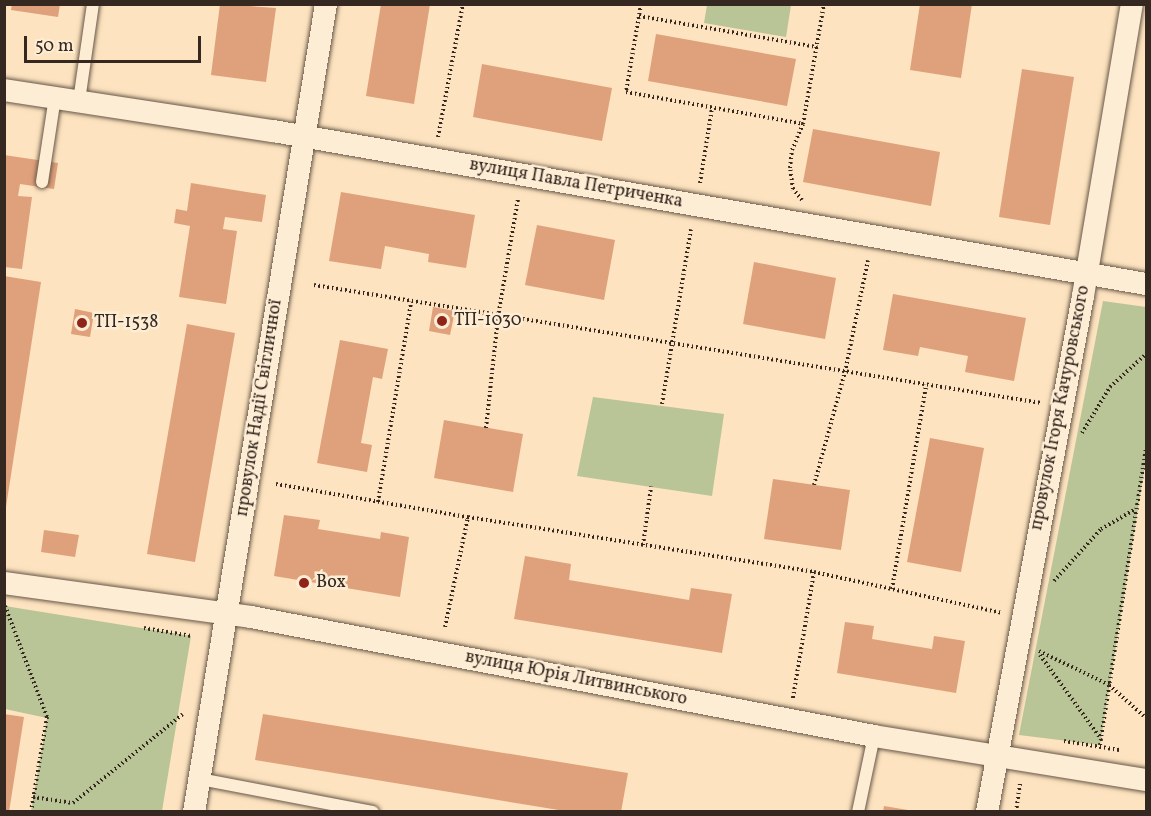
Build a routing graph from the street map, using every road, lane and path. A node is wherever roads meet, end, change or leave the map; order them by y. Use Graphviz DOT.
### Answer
graph roads {
  1 [pos="93,4"];
  2 [pos="326,4"];
  3 [pos="463,4"];
  4 [pos="640,4"];
  5 [pos="824,4"];
  6 [pos="1132,4"];
  7 [pos="639,16"];
  8 [pos="817,47"];
  9 [pos="4,90"];
  10 [pos="55,97"];
  11 [pos="79,101"];
  12 [pos="712,108"];
  13 [pos="803,124"];
  14 [pos="305,137"];
  15 [pos="438,137"];
  16 [pos="42,182"];
  17 [pos="700,184"];
  18 [pos="518,199"];
  19 [pos="804,203"];
  20 [pos="691,229"];
  21 [pos="868,260"];
  22 [pos="1086,273"];
  23 [pos="1146,284"];
  24 [pos="314,285"];
  25 [pos="411,302"];
  26 [pos="498,317"];
  27 [pos="672,344"];
  28 [pos="1146,354"];
  29 [pos="845,372"];
  30 [pos="926,385"];
  31 [pos="1042,403"];
  32 [pos="662,404"];
  33 [pos="486,428"];
  34 [pos="1076,441"];
  35 [pos="1146,448"];
  36 [pos="276,484"];
  37 [pos="814,485"];
  38 [pos="651,487"];
  39 [pos="378,502"];
  40 [pos="1136,509"];
  41 [pos="468,517"];
  42 [pos="643,545"];
  43 [pos="814,572"];
  44 [pos="4,583"];
  45 [pos="892,589"];
  46 [pos="1048,589"];
  47 [pos="4,605"];
  48 [pos="1002,613"];
  49 [pos="226,614"];
  50 [pos="446,627"];
  51 [pos="1109,685"];
  52 [pos="793,698"];
  53 [pos="183,714"];
  54 [pos="1146,718"];
  55 [pos="874,736"];
  56 [pos="1101,739"];
  57 [pos="1100,746"];
  58 [pos="996,755"];
  59 [pos="200,779"];
  60 [pos="1146,780"];
  61 [pos="1020,786"];
  62 [pos="33,797"];
  63 [pos="31,812"];
  64 [pos="194,812"];
  65 [pos="373,812"];
  66 [pos="858,812"];
  67 [pos="987,812"];
  68 [pos="1016,812"];
  1 -- 11 [label="lane"];
  2 -- 14 [label="street, провулок Надії Світличної"];
  3 -- 15 [label="path"];
  4 -- 7 [label="path"];
  5 -- 8 [label="path"];
  6 -- 22 [label="street, провулок Ігоря Качуровського"];
  7 -- 8 [label="path"];
  7 -- 12 [label="path"];
  8 -- 13 [label="path"];
  9 -- 10 [label="street, вулиця Павла Петриченка"];
  10 -- 11 [label="street, вулиця Павла Петриченка"];
  10 -- 16 [label="lane"];
  11 -- 14 [label="street, вулиця Павла Петриченка"];
  12 -- 13 [label="path"];
  12 -- 17 [label="path"];
  13 -- 19 [label="path"];
  14 -- 22 [label="street, вулиця Павла Петриченка"];
  14 -- 49 [label="street, провулок Надії Світличної"];
  18 -- 26 [label="path"];
  20 -- 27 [label="path"];
  21 -- 29 [label="path"];
  22 -- 23 [label="street, вулиця Павла Петриченка"];
  22 -- 58 [label="street, провулок Ігоря Качуровського"];
  24 -- 25 [label="path"];
  25 -- 26 [label="path"];
  25 -- 39 [label="path"];
  26 -- 27 [label="path"];
  26 -- 33 [label="path"];
  27 -- 29 [label="path"];
  27 -- 32 [label="path"];
  28 -- 34 [label="path"];
  29 -- 30 [label="path"];
  29 -- 37 [label="path"];
  30 -- 31 [label="path"];
  30 -- 45 [label="path"];
  35 -- 40 [label="path"];
  36 -- 39 [label="path"];
  38 -- 42 [label="path"];
  39 -- 41 [label="path"];
  40 -- 46 [label="path"];
  40 -- 51 [label="path"];
  41 -- 42 [label="path"];
  41 -- 50 [label="path"];
  42 -- 43 [label="path"];
  43 -- 45 [label="path"];
  43 -- 52 [label="path"];
  44 -- 49 [label="street, вулиця Юрія Литвинського"];
  45 -- 48 [label="path"];
  47 -- 62 [label="path"];
  49 -- 55 [label="street, вулиця Юрія Литвинського"];
  49 -- 59 [label="street, провулок Надії Світличної"];
  51 -- 54 [label="path"];
  51 -- 56 [label="path"];
  51 -- 56 [label="path"];
  53 -- 62 [label="path"];
  55 -- 58 [label="street, вулиця Юрія Литвинського"];
  55 -- 66 [label="lane"];
  56 -- 57 [label="path"];
  58 -- 60 [label="street, вулиця Юрія Литвинського"];
  58 -- 67 [label="street, провулок Ігоря Качуровського"];
  59 -- 64 [label="street, провулок Надії Світличної"];
  59 -- 65 [label="lane"];
  61 -- 68 [label="path"];
  62 -- 63 [label="path"];
}
